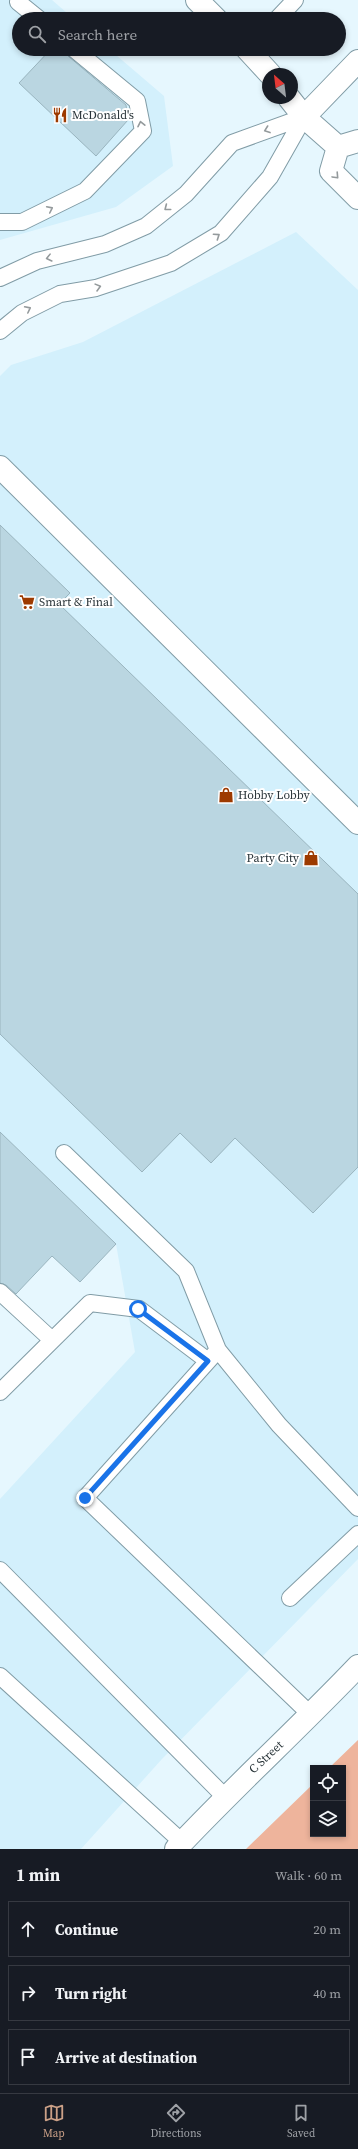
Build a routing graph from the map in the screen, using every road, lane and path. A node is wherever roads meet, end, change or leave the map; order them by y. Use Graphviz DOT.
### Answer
graph roads {
  1 [pos="197,0"];
  2 [pos="295,0"];
  3 [pos="18,2"];
  4 [pos="30,12"];
  5 [pos="209,12"];
  6 [pos="284,12"];
  7 [pos="82,56"];
  8 [pos="253,56"];
  9 [pos="358,61"];
  10 [pos="264,68"];
  11 [pos="294,104"];
  12 [pos="304,117"];
  13 [pos="348,144"];
  14 [pos="358,198"];
  15 [pos="0,222"];
  16 [pos="0,278"];
  17 [pos="0,331"];
  18 [pos="0,467"];
  19 [pos="358,824"];
  20 [pos="64,1153"];
  21 [pos="0,1292"];
  22 [pos="52,1340"];
  23 [pos="213,1355"];
  24 [pos="0,1392"];
  25 [pos="358,1508"];
  26 [pos="358,1534"];
  27 [pos="0,1570"];
  28 [pos="290,1598"];
  29 [pos="358,1666"];
  30 [pos="0,1676"];
  31 [pos="311,1715"];
  32 [pos="225,1797"];
  33 [pos="179,1846"];
  1 -- 5 [label="street"];
  2 -- 6 [label="lane"];
  3 -- 4 [label="lane"];
  15 -- 7 [label="lane, one-way"];
  8 -- 10 [label="street"];
  9 -- 12 [label="street"];
  11 -- 12 [label="street"];
  12 -- 13 [label="street"];
  12 -- 16 [label="lane, one-way"];
  17 -- 12 [label="lane, one-way"];
  13 -- 14 [label="street, one-way"];
  18 -- 19 [label="street"];
  20 -- 23 [label="lane"];
  21 -- 22 [label="lane"];
  22 -- 23 [label="lane"];
  22 -- 24 [label="lane"];
  23 -- 25 [label="lane"];
  23 -- 31 [label="lane"];
  26 -- 28 [label="lane"];
  27 -- 32 [label="lane"];
  29 -- 31 [label="street, C Street"];
  30 -- 33 [label="lane"];
  31 -- 32 [label="street, C Street"];
  32 -- 33 [label="street, C Street"];
}
